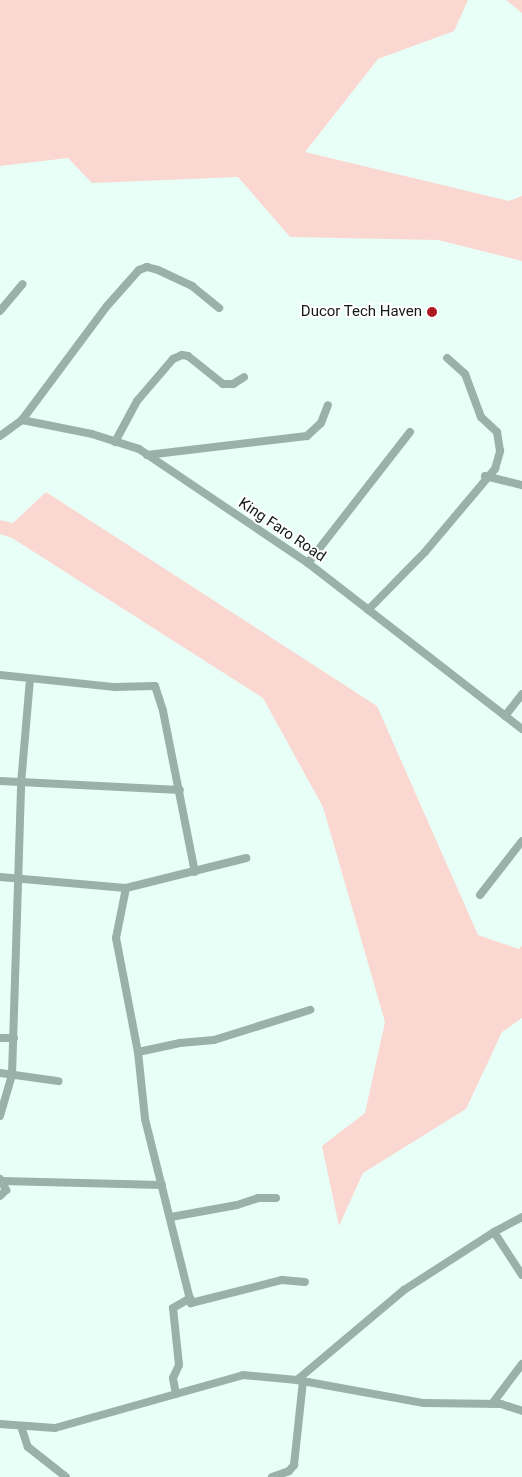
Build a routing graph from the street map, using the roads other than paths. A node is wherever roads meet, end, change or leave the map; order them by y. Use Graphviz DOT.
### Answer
graph roads {
  1 [pos="23,284"];
  2 [pos="219,308"];
  3 [pos="0,310"];
  4 [pos="447,358"];
  5 [pos="244,377"];
  6 [pos="328,405"];
  7 [pos="22,420"];
  8 [pos="410,432"];
  9 [pos="0,436"];
  10 [pos="115,442"];
  11 [pos="147,455"];
  12 [pos="485,476"];
  13 [pos="522,485"];
  14 [pos="308,563"];
  15 [pos="368,610"];
  16 [pos="0,675"];
  17 [pos="30,679"];
  18 [pos="522,694"];
  19 [pos="505,716"];
  20 [pos="522,729"];
  21 [pos="0,781"];
  22 [pos="21,784"];
  23 [pos="180,790"];
  24 [pos="522,841"];
  25 [pos="246,858"];
  26 [pos="195,872"];
  27 [pos="0,877"];
  28 [pos="20,878"];
  29 [pos="126,888"];
  30 [pos="480,896"];
  31 [pos="310,1010"];
  32 [pos="0,1038"];
  33 [pos="14,1038"];
  34 [pos="138,1052"];
  35 [pos="0,1074"];
  36 [pos="12,1075"];
  37 [pos="58,1081"];
  38 [pos="0,1116"];
  39 [pos="1,1180"];
  40 [pos="162,1184"];
  41 [pos="0,1196"];
  42 [pos="276,1198"];
  43 [pos="171,1217"];
  44 [pos="522,1217"];
  45 [pos="494,1232"];
  46 [pos="522,1275"];
  47 [pos="305,1282"];
  48 [pos="190,1298"];
  49 [pos="522,1364"];
  50 [pos="300,1380"];
  51 [pos="176,1394"];
  52 [pos="492,1404"];
  53 [pos="522,1411"];
  54 [pos="0,1424"];
  55 [pos="21,1426"];
  56 [pos="66,1477"];
  57 [pos="272,1477"];
  1 -- 3 [label="street"];
  2 -- 7 [label="street"];
  4 -- 12 [label="street"];
  5 -- 10 [label="street"];
  6 -- 11 [label="street"];
  7 -- 9 [label="street"];
  7 -- 10 [label="street, King Faro Road"];
  8 -- 14 [label="street"];
  10 -- 11 [label="street, King Faro Road"];
  11 -- 14 [label="street, King Faro Road"];
  12 -- 13 [label="street"];
  12 -- 15 [label="street"];
  14 -- 15 [label="street, King Faro Road"];
  15 -- 19 [label="street, King Faro Road"];
  16 -- 17 [label="street"];
  17 -- 22 [label="street"];
  17 -- 23 [label="street"];
  18 -- 19 [label="street"];
  19 -- 20 [label="street, King Faro Road"];
  21 -- 22 [label="street"];
  22 -- 23 [label="street"];
  22 -- 28 [label="street"];
  23 -- 26 [label="street"];
  24 -- 30 [label="street"];
  25 -- 26 [label="street"];
  26 -- 29 [label="street"];
  27 -- 28 [label="street"];
  28 -- 29 [label="street"];
  28 -- 33 [label="street"];
  29 -- 34 [label="street"];
  31 -- 34 [label="street"];
  32 -- 33 [label="street"];
  33 -- 36 [label="street"];
  34 -- 40 [label="street"];
  35 -- 36 [label="street"];
  36 -- 37 [label="street"];
  36 -- 38 [label="street"];
  39 -- 40 [label="street"];
  39 -- 41 [label="street"];
  40 -- 43 [label="street"];
  42 -- 43 [label="street"];
  43 -- 48 [label="street"];
  44 -- 45 [label="street"];
  45 -- 46 [label="street"];
  45 -- 50 [label="street"];
  47 -- 48 [label="street"];
  48 -- 51 [label="street"];
  49 -- 52 [label="street"];
  50 -- 51 [label="street"];
  50 -- 52 [label="street"];
  50 -- 57 [label="street"];
  51 -- 55 [label="street"];
  52 -- 53 [label="street"];
  54 -- 55 [label="street"];
  55 -- 56 [label="street"];
}
